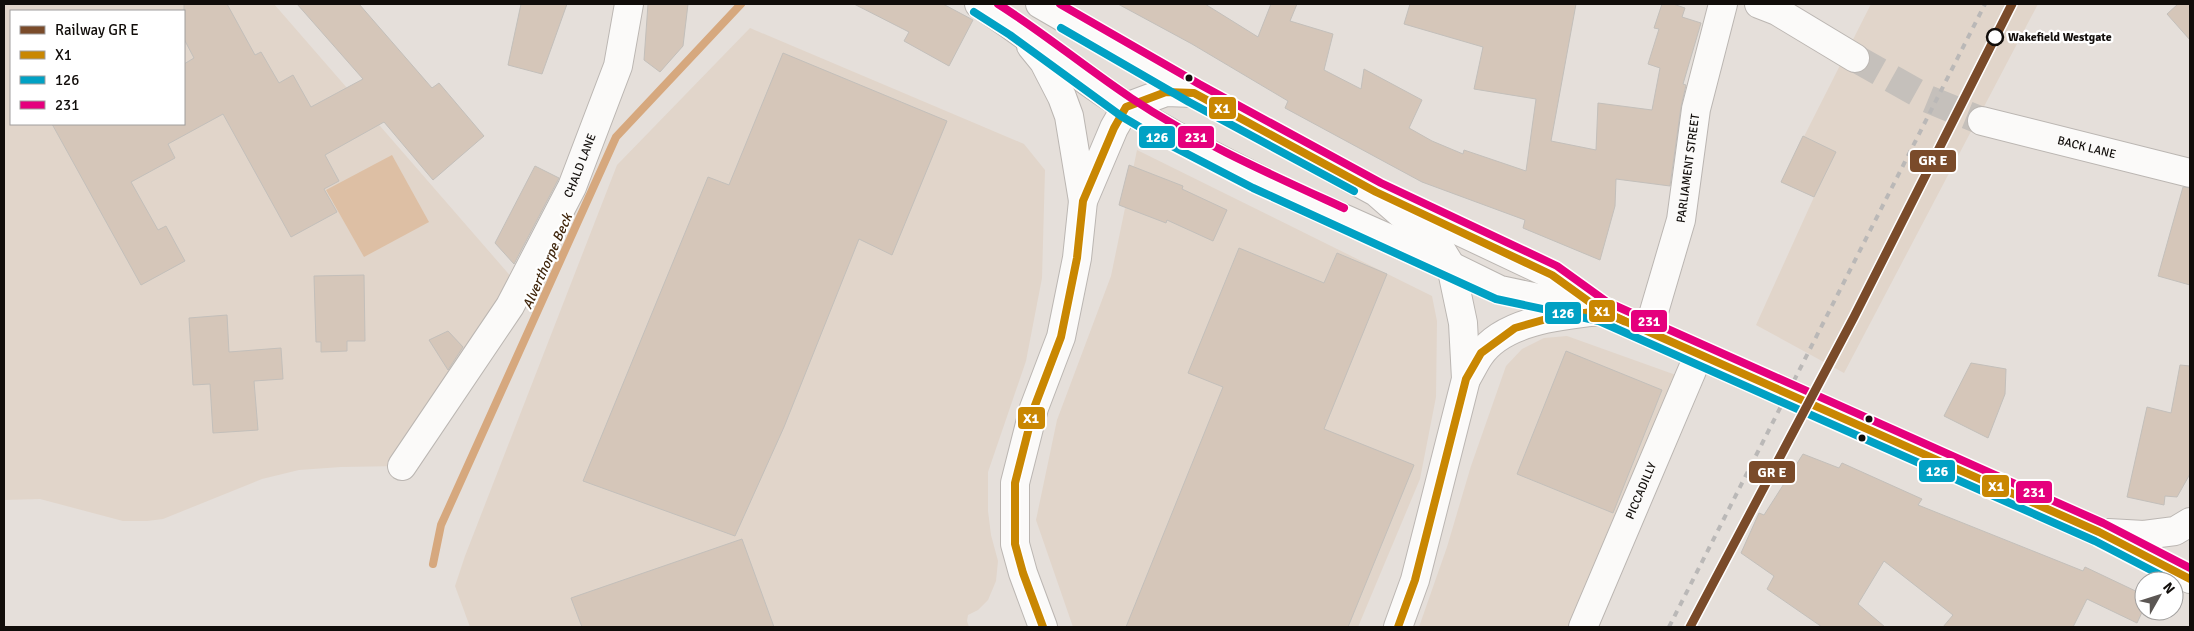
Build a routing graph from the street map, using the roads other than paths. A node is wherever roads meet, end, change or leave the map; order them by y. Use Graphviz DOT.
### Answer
graph roads {
  1 [pos="629,4"];
  2 [pos="979,4"];
  3 [pos="1723,4"];
  4 [pos="1050,6"];
  5 [pos="1772,6"];
  6 [pos="1016,28"];
  7 [pos="1855,58"];
  8 [pos="1194,93"];
  9 [pos="1126,107"];
  10 [pos="1982,121"];
  11 [pos="2190,173"];
  12 [pos="1376,192"];
  13 [pos="1083,201"];
  14 [pos="1451,266"];
  15 [pos="1602,312"];
  16 [pos="1648,332"];
  17 [pos="1699,354"];
  18 [pos="1466,379"];
  19 [pos="402,466"];
  20 [pos="2190,522"];
  21 [pos="2099,532"];
  22 [pos="2190,579"];
  23 [pos="1042,627"];
  24 [pos="1398,627"];
  25 [pos="1583,627"];
  1 -- 19 [label="main road, CHALD LANE"];
  2 -- 6 [label="main road"];
  3 -- 16 [label="main road, PARLIAMENT STREET"];
  4 -- 8 [label="main road"];
  5 -- 7 [label="main road"];
  6 -- 9 [label="main road"];
  6 -- 13 [label="main road"];
  8 -- 9 [label="main road"];
  8 -- 12 [label="main road"];
  9 -- 13 [label="main road"];
  9 -- 14 [label="main road"];
  10 -- 11 [label="main road, BACK LANE"];
  12 -- 14 [label="main road"];
  12 -- 15 [label="main road"];
  13 -- 23 [label="main road"];
  14 -- 15 [label="main road"];
  14 -- 18 [label="main road"];
  15 -- 16 [label="main road"];
  15 -- 18 [label="main road"];
  16 -- 17 [label="main road"];
  17 -- 21 [label="main road"];
  17 -- 25 [label="main road, PICCADILLY"];
  18 -- 24 [label="main road"];
  20 -- 21 [label="main road"];
  21 -- 22 [label="main road"];
}
